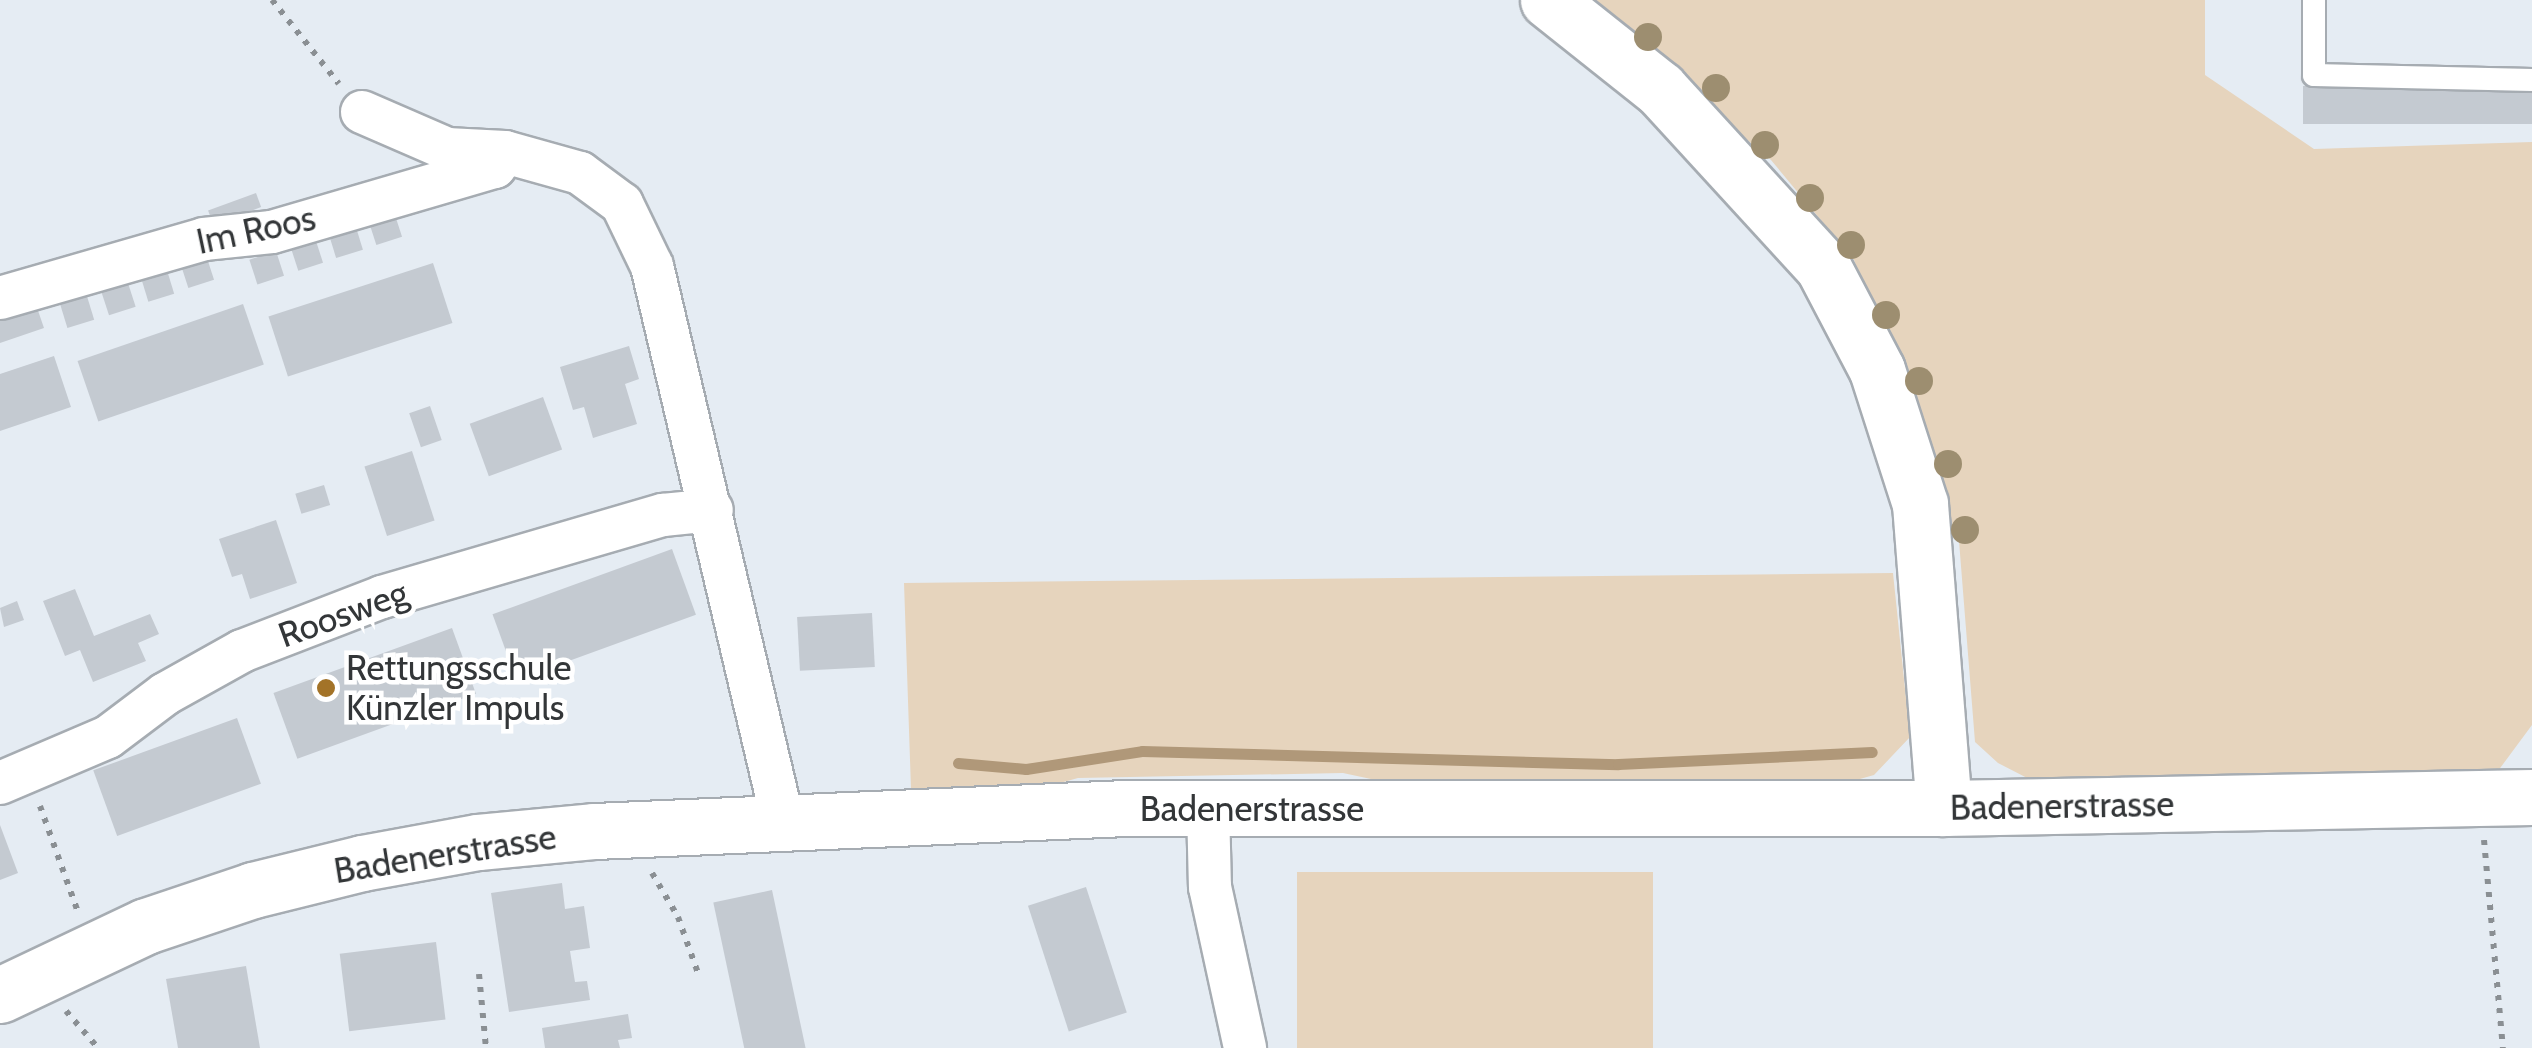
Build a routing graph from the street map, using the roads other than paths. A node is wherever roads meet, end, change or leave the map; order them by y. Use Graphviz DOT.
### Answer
graph roads {
  1 [pos="1548,0"];
  2 [pos="2314,0"];
  3 [pos="2532,80"];
  4 [pos="362,112"];
  5 [pos="505,152"];
  6 [pos="0,298"];
  7 [pos="712,510"];
  8 [pos="14,778"];
  9 [pos="2506,797"];
  10 [pos="1208,807"];
  11 [pos="1944,808"];
  12 [pos="783,822"];
  13 [pos="0,996"];
  14 [pos="1238,1047"];
  1 -- 11 [label="street"];
  2 -- 3 [label="lane"];
  4 -- 5 [label="street"];
  5 -- 6 [label="street, Im Roos"];
  5 -- 7 [label="street"];
  7 -- 8 [label="street, Roosweg"];
  7 -- 12 [label="street"];
  9 -- 11 [label="street, Badenerstrasse"];
  10 -- 11 [label="street, Badenerstrasse"];
  10 -- 12 [label="street, Badenerstrasse"];
  10 -- 14 [label="street"];
  12 -- 13 [label="street, Badenerstrasse"];
}
